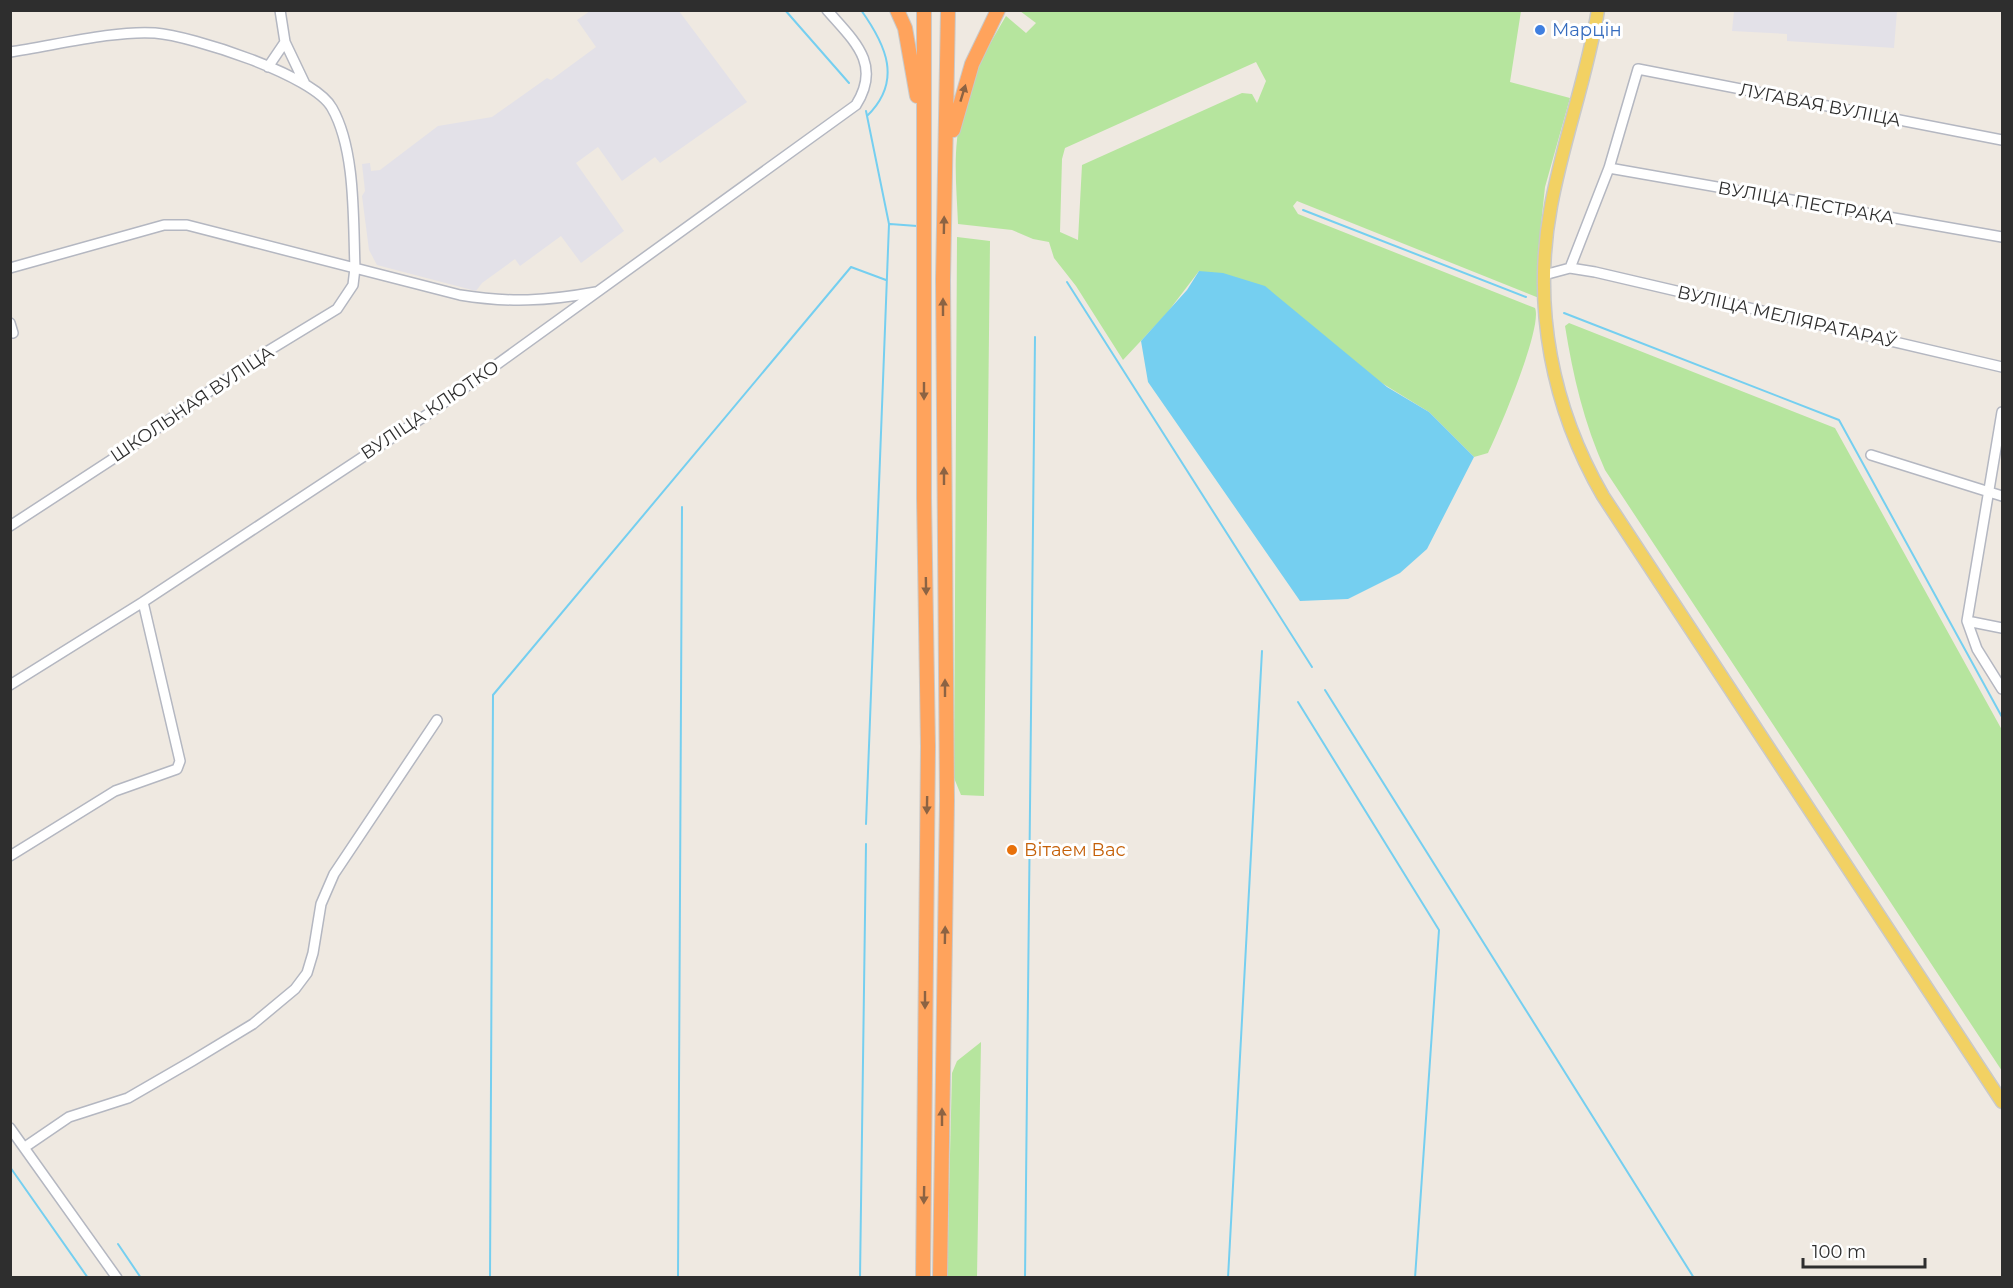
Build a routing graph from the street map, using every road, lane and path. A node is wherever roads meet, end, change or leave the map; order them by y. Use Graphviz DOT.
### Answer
graph roads {
  1 [pos="280,10"];
  2 [pos="827,10"];
  3 [pos="897,10"];
  4 [pos="924,10"];
  5 [pos="948,10"];
  6 [pos="998,10"];
  7 [pos="1598,10"];
  8 [pos="285,42"];
  9 [pos="10,52"];
  10 [pos="268,67"];
  11 [pos="306,85"];
  12 [pos="2002,140"];
  13 [pos="923,142"];
  14 [pos="1609,168"];
  15 [pos="945,171"];
  16 [pos="2002,237"];
  17 [pos="10,268"];
  18 [pos="356,268"];
  19 [pos="1570,268"];
  20 [pos="1544,275"];
  21 [pos="598,292"];
  22 [pos="2002,367"];
  23 [pos="2002,412"];
  24 [pos="1871,455"];
  25 [pos="1989,493"];
  26 [pos="2002,496"];
  27 [pos="10,526"];
  28 [pos="143,602"];
  29 [pos="1967,621"];
  30 [pos="2002,628"];
  31 [pos="10,685"];
  32 [pos="2002,689"];
  33 [pos="437,720"];
  34 [pos="10,856"];
  35 [pos="2002,1102"];
  36 [pos="10,1128"];
  37 [pos="25,1147"];
  38 [pos="117,1278"];
  39 [pos="923,1278"];
  40 [pos="940,1278"];
  1 -- 8 [label="street"];
  2 -- 21 [label="street, ВУЛІЦА КЛЮТКО"];
  3 -- 13 [label="highway"];
  4 -- 13 [label="highway"];
  5 -- 15 [label="highway"];
  15 -- 6 [label="highway, one-way"];
  7 -- 20 [label="main road"];
  8 -- 10 [label="street"];
  8 -- 11 [label="street"];
  9 -- 10 [label="street"];
  10 -- 11 [label="street"];
  11 -- 18 [label="street"];
  12 -- 14 [label="street, ЛУГАВАЯ ВУЛІЦА"];
  13 -- 39 [label="highway, one-way"];
  14 -- 16 [label="street, ВУЛІЦА ПЕСТРАКА"];
  14 -- 19 [label="street"];
  40 -- 15 [label="highway, one-way"];
  17 -- 18 [label="street"];
  18 -- 21 [label="street"];
  18 -- 27 [label="street, ШКОЛЬНАЯ ВУЛІЦА"];
  19 -- 20 [label="street"];
  19 -- 22 [label="street, ВУЛІЦА МЕЛІЯРАТАРАЎ"];
  20 -- 35 [label="main road"];
  21 -- 28 [label="street, ВУЛІЦА КЛЮТКО"];
  23 -- 25 [label="street"];
  24 -- 25 [label="street"];
  25 -- 26 [label="street"];
  25 -- 29 [label="street"];
  28 -- 31 [label="street, ВУЛІЦА КЛЮТКО"];
  28 -- 34 [label="street"];
  29 -- 30 [label="street"];
  29 -- 32 [label="street"];
  33 -- 37 [label="street"];
  36 -- 37 [label="street"];
  37 -- 38 [label="street"];
}
